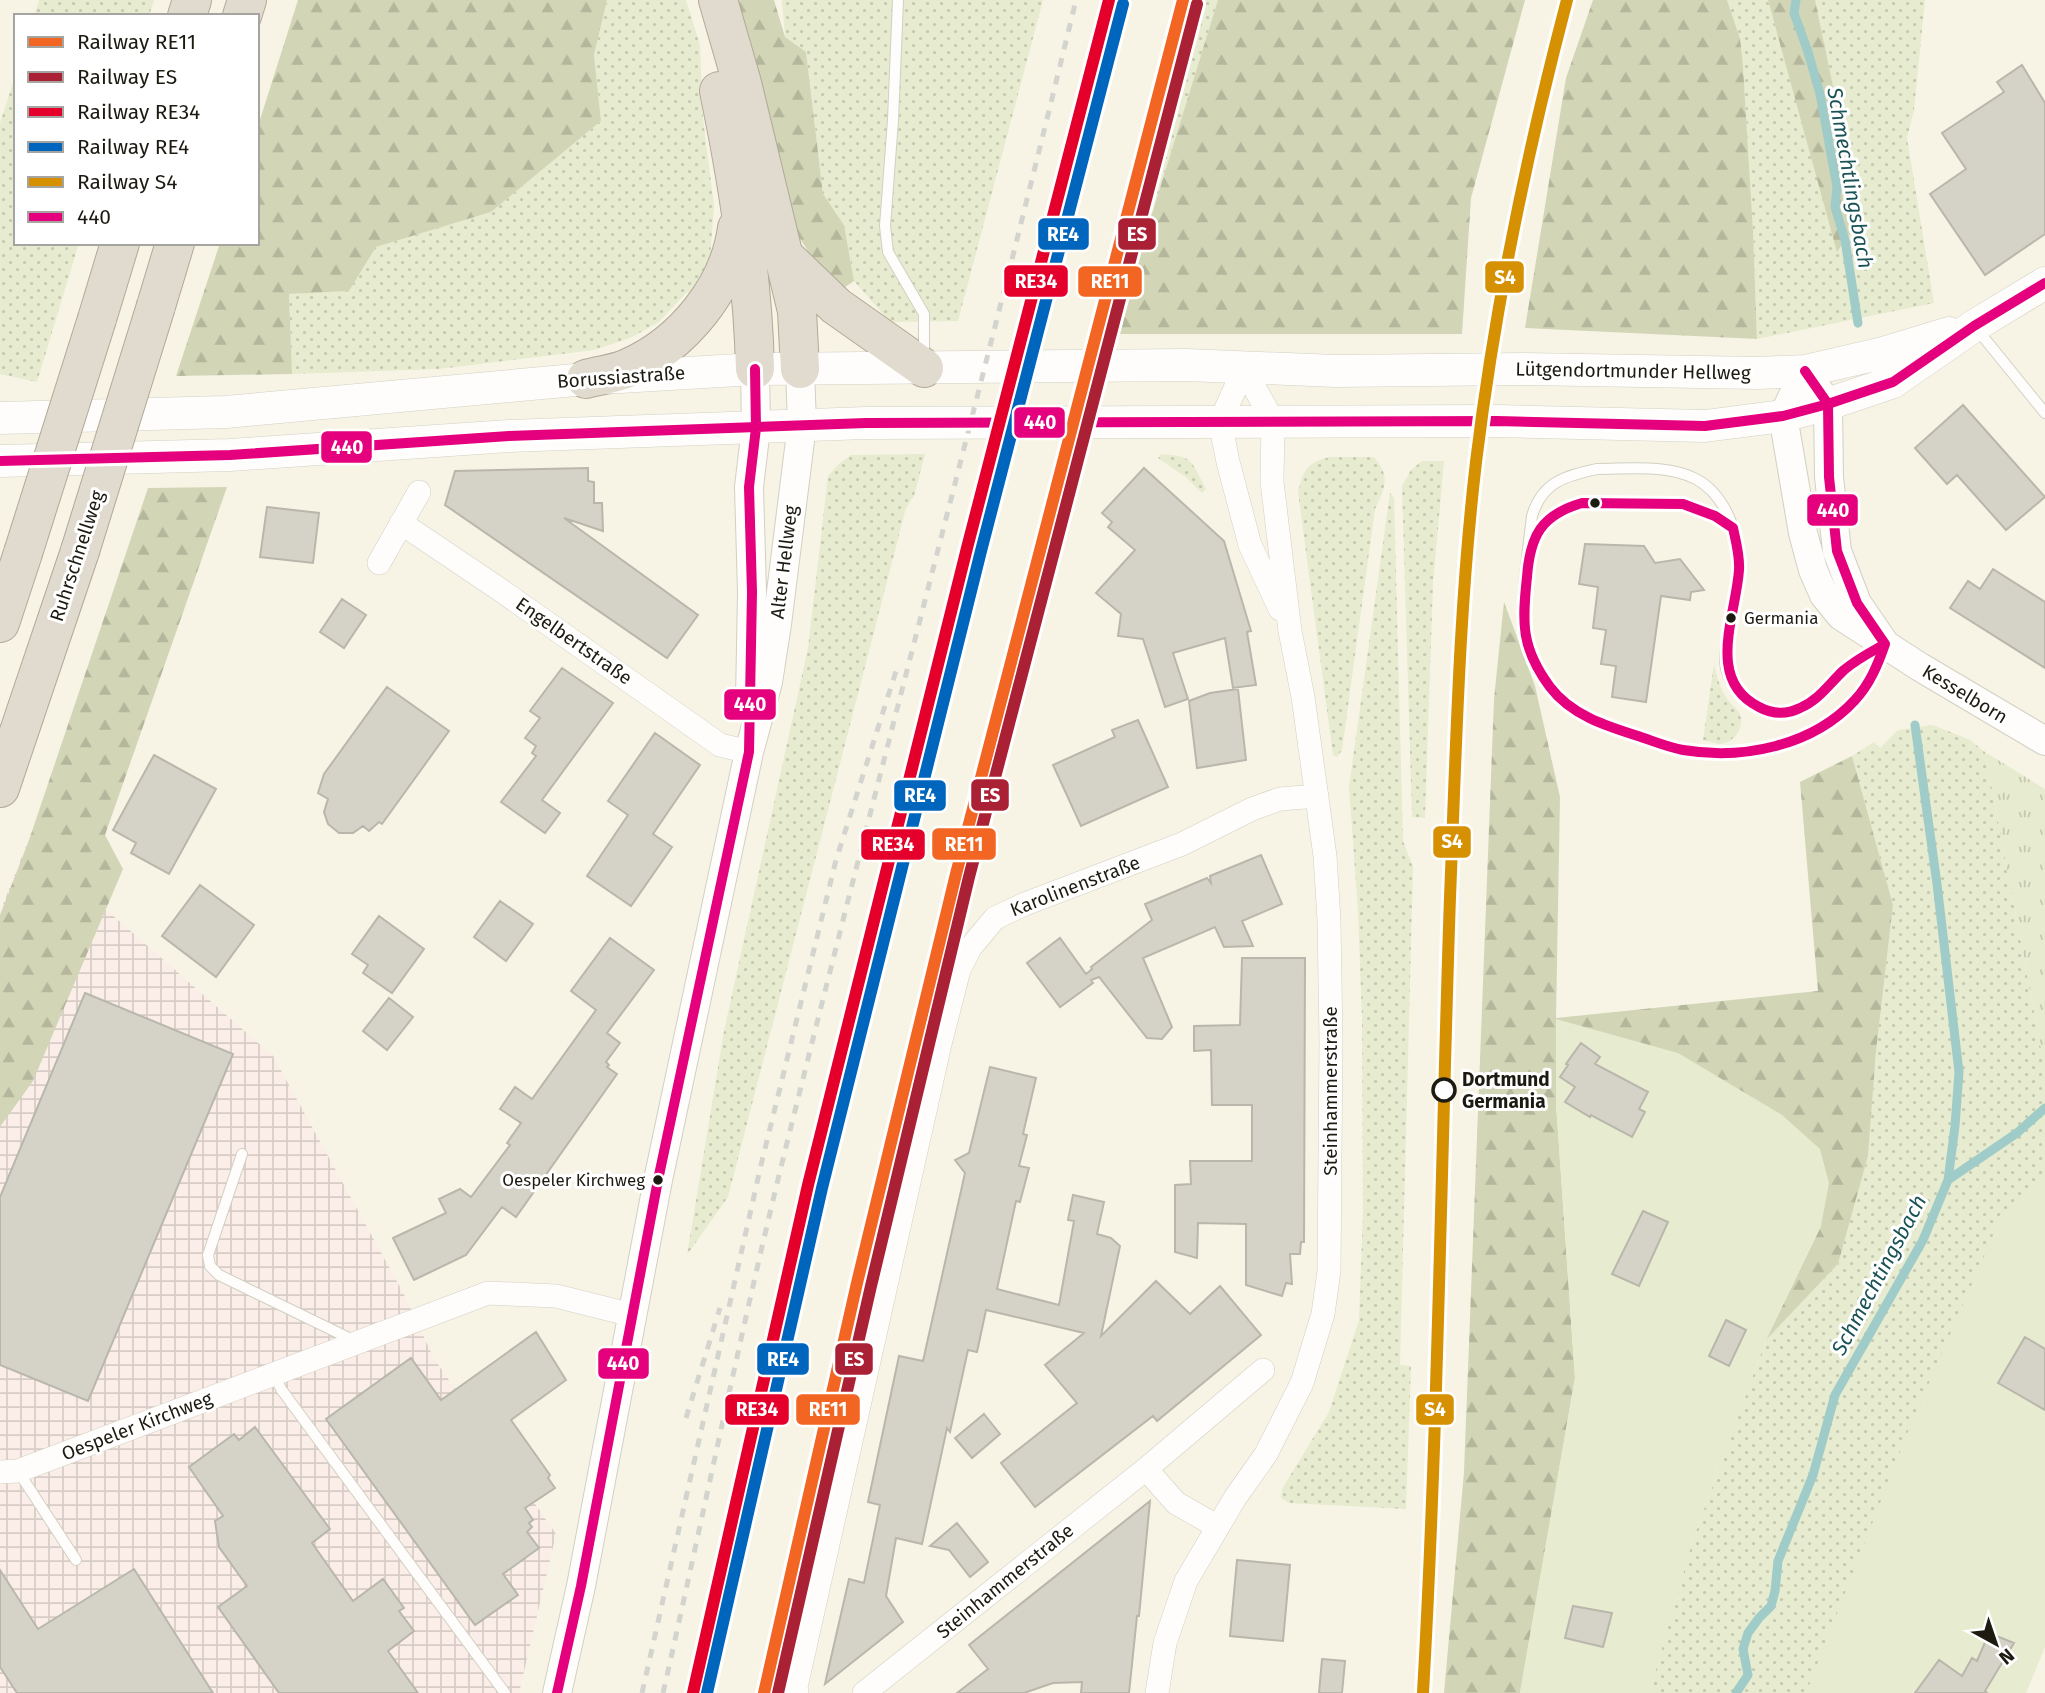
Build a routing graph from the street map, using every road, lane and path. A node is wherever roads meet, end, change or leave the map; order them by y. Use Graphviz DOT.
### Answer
graph roads {
  1 [pos="699,0"];
  2 [pos="718,0"];
  3 [pos="898,0"];
  4 [pos="740,209"];
  5 [pos="119,245"];
  6 [pos="174,245"];
  7 [pos="783,254"];
  8 [pos="2045,283"];
  9 [pos="1974,326"];
  10 [pos="924,368"];
  11 [pos="755,369"];
  12 [pos="800,369"];
  13 [pos="1244,369"];
  14 [pos="1805,370"];
  15 [pos="586,379"];
  16 [pos="2035,381"];
  17 [pos="2023,386"];
  18 [pos="1828,404"];
  19 [pos="2045,413"];
  20 [pos="1783,416"];
  21 [pos="0,418"];
  22 [pos="1273,421"];
  23 [pos="1220,422"];
  24 [pos="802,425"];
  25 [pos="756,428"];
  26 [pos="0,461"];
  27 [pos="419,492"];
  28 [pos="401,523"];
  29 [pos="1733,528"];
  30 [pos="1529,547"];
  31 [pos="379,563"];
  32 [pos="0,623"];
  33 [pos="1290,631"];
  34 [pos="1885,644"];
  35 [pos="2045,741"];
  36 [pos="749,752"];
  37 [pos="0,788"];
  38 [pos="1317,796"];
  39 [pos="242,1154"];
  40 [pos="632,1315"];
  41 [pos="358,1342"];
  42 [pos="1263,1370"];
  43 [pos="274,1374"];
  44 [pos="1146,1469"];
  45 [pos="9,1472"];
  46 [pos="1218,1527"];
  47 [pos="76,1560"];
  48 [pos="505,1693"];
  49 [pos="557,1693"];
  50 [pos="797,1693"];
  51 [pos="864,1693"];
  52 [pos="1157,1693"];
  1 -- 4 [label="highway"];
  2 -- 7 [label="highway"];
  3 -- 10 [label="lane"];
  4 -- 11 [label="highway"];
  4 -- 15 [label="highway"];
  5 -- 32 [label="highway, bridge"];
  6 -- 37 [label="highway, Ruhrschnellweg, bridge"];
  7 -- 10 [label="highway"];
  7 -- 12 [label="highway"];
  8 -- 9 [label="main road, Lütgendortmunder Hellweg"];
  9 -- 14 [label="main road, Lütgendortmunder Hellweg"];
  9 -- 17 [label="lane"];
  9 -- 18 [label="main road, Lütgendortmunder Hellweg"];
  10 -- 12 [label="main road, Borussiastraße"];
  10 -- 13 [label="main road, Borussiastraße"];
  11 -- 12 [label="main road, Borussiastraße"];
  11 -- 15 [label="main road, Borussiastraße"];
  11 -- 25 [label="street, Alter Hellweg"];
  12 -- 24 [label="street, Alter Hellweg"];
  13 -- 14 [label="main road, Lütgendortmunder Hellweg"];
  13 -- 22 [label="street"];
  13 -- 23 [label="street"];
  14 -- 18 [label="street"];
  14 -- 20 [label="street"];
  15 -- 21 [label="main road, Borussiastraße"];
  16 -- 17 [label="lane"];
  17 -- 19 [label="lane"];
  18 -- 20 [label="main road, Lütgendortmunder Hellweg"];
  18 -- 34 [label="street, Kesselborn"];
  20 -- 22 [label="main road, Lütgendortmunder Hellweg"];
  20 -- 34 [label="street, Kesselborn"];
  22 -- 23 [label="main road"];
  22 -- 33 [label="street, Steinhammerstraße"];
  23 -- 24 [label="main road"];
  23 -- 33 [label="street, Steinhammerstraße"];
  24 -- 25 [label="main road"];
  24 -- 36 [label="street, Alter Hellweg"];
  25 -- 26 [label="main road"];
  25 -- 36 [label="street, Alter Hellweg"];
  27 -- 28 [label="street"];
  28 -- 31 [label="street"];
  28 -- 36 [label="street, Engelbertstraße"];
  29 -- 30 [label="lane"];
  29 -- 30 [label="lane"];
  29 -- 34 [label="lane"];
  30 -- 34 [label="lane"];
  33 -- 38 [label="street, Steinhammerstraße"];
  34 -- 35 [label="street, Kesselborn"];
  36 -- 40 [label="street, Alter Hellweg"];
  38 -- 46 [label="street, Steinhammerstraße"];
  38 -- 50 [label="street, Karolinenstraße"];
  39 -- 41 [label="lane"];
  40 -- 41 [label="street, Oespeler Kirchweg"];
  40 -- 49 [label="street, Alter Hellweg"];
  41 -- 43 [label="street, Oespeler Kirchweg"];
  42 -- 44 [label="street, Steinhammerstraße"];
  43 -- 45 [label="street, Oespeler Kirchweg"];
  43 -- 48 [label="lane"];
  44 -- 46 [label="street"];
  44 -- 51 [label="street, Steinhammerstraße"];
  45 -- 47 [label="lane"];
  46 -- 52 [label="street, Steinhammerstraße"];
}
